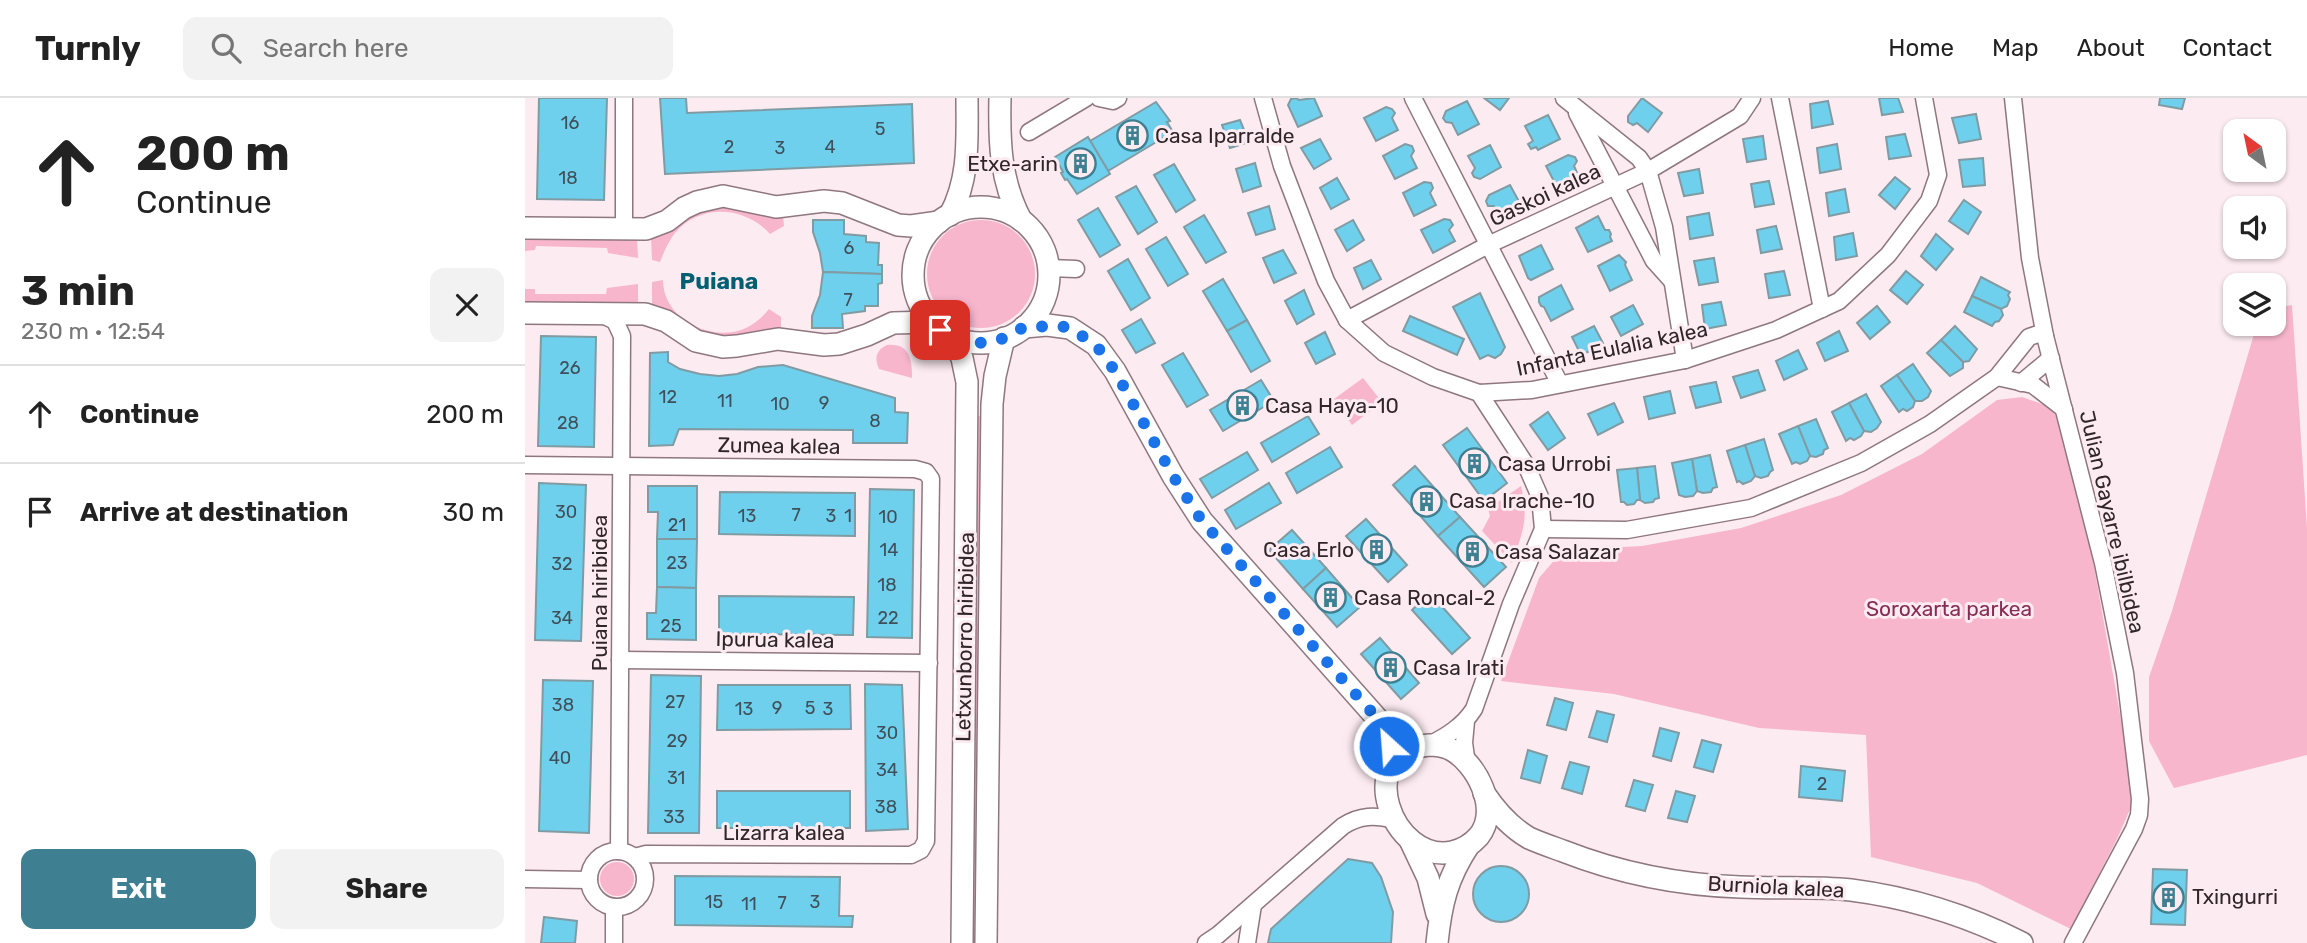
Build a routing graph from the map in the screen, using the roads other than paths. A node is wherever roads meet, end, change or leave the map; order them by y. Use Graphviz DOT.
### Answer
graph roads {
  1 [pos="624,98"];
  2 [pos="967,98"];
  3 [pos="1000,98"];
  4 [pos="1086,98"];
  5 [pos="1099,98"];
  6 [pos="1118,98"];
  7 [pos="1263,98"];
  8 [pos="1413,98"];
  9 [pos="1752,98"];
  10 [pos="1780,98"];
  11 [pos="1924,98"];
  12 [pos="2013,98"];
  13 [pos="1569,102"];
  14 [pos="1029,132"];
  15 [pos="1648,171"];
  16 [pos="1615,186"];
  17 [pos="944,218"];
  18 [pos="1021,220"];
  19 [pos="525,228"];
  20 [pos="624,228"];
  21 [pos="1488,245"];
  22 [pos="1049,268"];
  23 [pos="1076,270"];
  24 [pos="1672,281"];
  25 [pos="1047,290"];
  26 [pos="1822,309"];
  27 [pos="525,313"];
  28 [pos="599,313"];
  29 [pos="645,314"];
  30 [pos="1347,320"];
  31 [pos="932,322"];
  32 [pos="1024,327"];
  33 [pos="1070,328"];
  34 [pos="950,335"];
  35 [pos="2045,336"];
  36 [pos="622,337"];
  37 [pos="1005,338"];
  38 [pos="2050,358"];
  39 [pos="1685,360"];
  40 [pos="1997,377"];
  41 [pos="2021,383"];
  42 [pos="1560,384"];
  43 [pos="1479,393"];
  44 [pos="2064,408"];
  45 [pos="525,465"];
  46 [pos="622,466"];
  47 [pos="931,479"];
  48 [pos="1543,529"];
  49 [pos="620,660"];
  50 [pos="929,663"];
  51 [pos="1466,721"];
  52 [pos="1383,725"];
  53 [pos="1424,745"];
  54 [pos="1468,764"];
  55 [pos="1388,770"];
  56 [pos="1484,793"];
  57 [pos="1395,820"];
  58 [pos="1528,837"];
  59 [pos="1409,839"];
  60 [pos="926,841"];
  61 [pos="1473,842"];
  62 [pos="619,851"];
  63 [pos="635,857"];
  64 [pos="525,879"];
  65 [pos="589,880"];
  66 [pos="1253,905"];
  67 [pos="614,907"];
  68 [pos="1438,933"];
  69 [pos="614,943"];
  70 [pos="962,943"];
  71 [pos="986,943"];
  72 [pos="1206,943"];
  73 [pos="1247,943"];
  74 [pos="2022,943"];
  75 [pos="2073,943"];
  1 -- 20 [label="street"];
  2 -- 17 [label="street"];
  3 -- 18 [label="street"];
  4 -- 14 [label="street"];
  5 -- 6 [label="street"];
  7 -- 30 [label="street"];
  8 -- 21 [label="street"];
  9 -- 15 [label="street, Gaskoi kalea"];
  10 -- 26 [label="street"];
  11 -- 26 [label="street, Infanta Eulalia kalea"];
  12 -- 35 [label="street, Julian Gayarre ibilbidea"];
  13 -- 15 [label="street"];
  13 -- 16 [label="street"];
  15 -- 16 [label="street, Gaskoi kalea"];
  15 -- 24 [label="street"];
  16 -- 21 [label="street, Gaskoi kalea"];
  16 -- 24 [label="street"];
  17 -- 18 [label="street"];
  17 -- 20 [label="street"];
  17 -- 31 [label="street"];
  18 -- 22 [label="street"];
  19 -- 20 [label="street"];
  21 -- 30 [label="street, Gaskoi kalea"];
  21 -- 42 [label="street"];
  22 -- 23 [label="street"];
  22 -- 25 [label="street"];
  24 -- 39 [label="street"];
  25 -- 32 [label="street"];
  25 -- 33 [label="street"];
  26 -- 39 [label="street, Infanta Eulalia kalea"];
  27 -- 28 [label="street"];
  28 -- 29 [label="street"];
  28 -- 36 [label="street"];
  29 -- 31 [label="street"];
  29 -- 36 [label="street"];
  30 -- 43 [label="street"];
  31 -- 34 [label="street"];
  32 -- 33 [label="street"];
  32 -- 37 [label="street"];
  33 -- 52 [label="street"];
  34 -- 37 [label="street"];
  34 -- 70 [label="street, Letxunborro hiribidea"];
  35 -- 38 [label="street, Julian Gayarre ibilbidea"];
  35 -- 40 [label="street"];
  36 -- 46 [label="street, Puiana hiribidea"];
  37 -- 71 [label="street, Letxunborro hiribidea"];
  38 -- 41 [label="street"];
  38 -- 44 [label="street, Julian Gayarre ibilbidea"];
  39 -- 42 [label="street, Infanta Eulalia kalea"];
  40 -- 41 [label="street"];
  40 -- 48 [label="street"];
  41 -- 44 [label="street"];
  42 -- 43 [label="street, Infanta Eulalia kalea"];
  43 -- 48 [label="street"];
  44 -- 75 [label="street, Julian Gayarre ibilbidea"];
  45 -- 46 [label="street, Zumea kalea"];
  46 -- 47 [label="street, Zumea kalea"];
  46 -- 49 [label="street, Puiana hiribidea"];
  47 -- 50 [label="street, Letxunborro hiribidea"];
  48 -- 51 [label="street"];
  49 -- 50 [label="street, Ipurua kalea"];
  49 -- 62 [label="street, Puiana hiribidea"];
  50 -- 60 [label="street, Letxunborro hiribidea"];
  51 -- 53 [label="street"];
  51 -- 54 [label="street"];
  52 -- 53 [label="street"];
  52 -- 55 [label="street"];
  53 -- 54 [label="street"];
  53 -- 55 [label="street"];
  54 -- 56 [label="street"];
  55 -- 57 [label="street"];
  56 -- 58 [label="street, Burniola kalea"];
  56 -- 61 [label="street"];
  57 -- 59 [label="street"];
  57 -- 66 [label="street"];
  58 -- 61 [label="street, Burniola kalea"];
  58 -- 74 [label="street, Burniola kalea"];
  59 -- 61 [label="street"];
  59 -- 68 [label="street"];
  60 -- 63 [label="street, Lizarra kalea"];
  61 -- 68 [label="street"];
  62 -- 63 [label="street"];
  62 -- 65 [label="street"];
  63 -- 67 [label="street"];
  64 -- 65 [label="street"];
  65 -- 67 [label="street"];
  66 -- 72 [label="street"];
  66 -- 73 [label="street"];
  67 -- 69 [label="street"];
}
